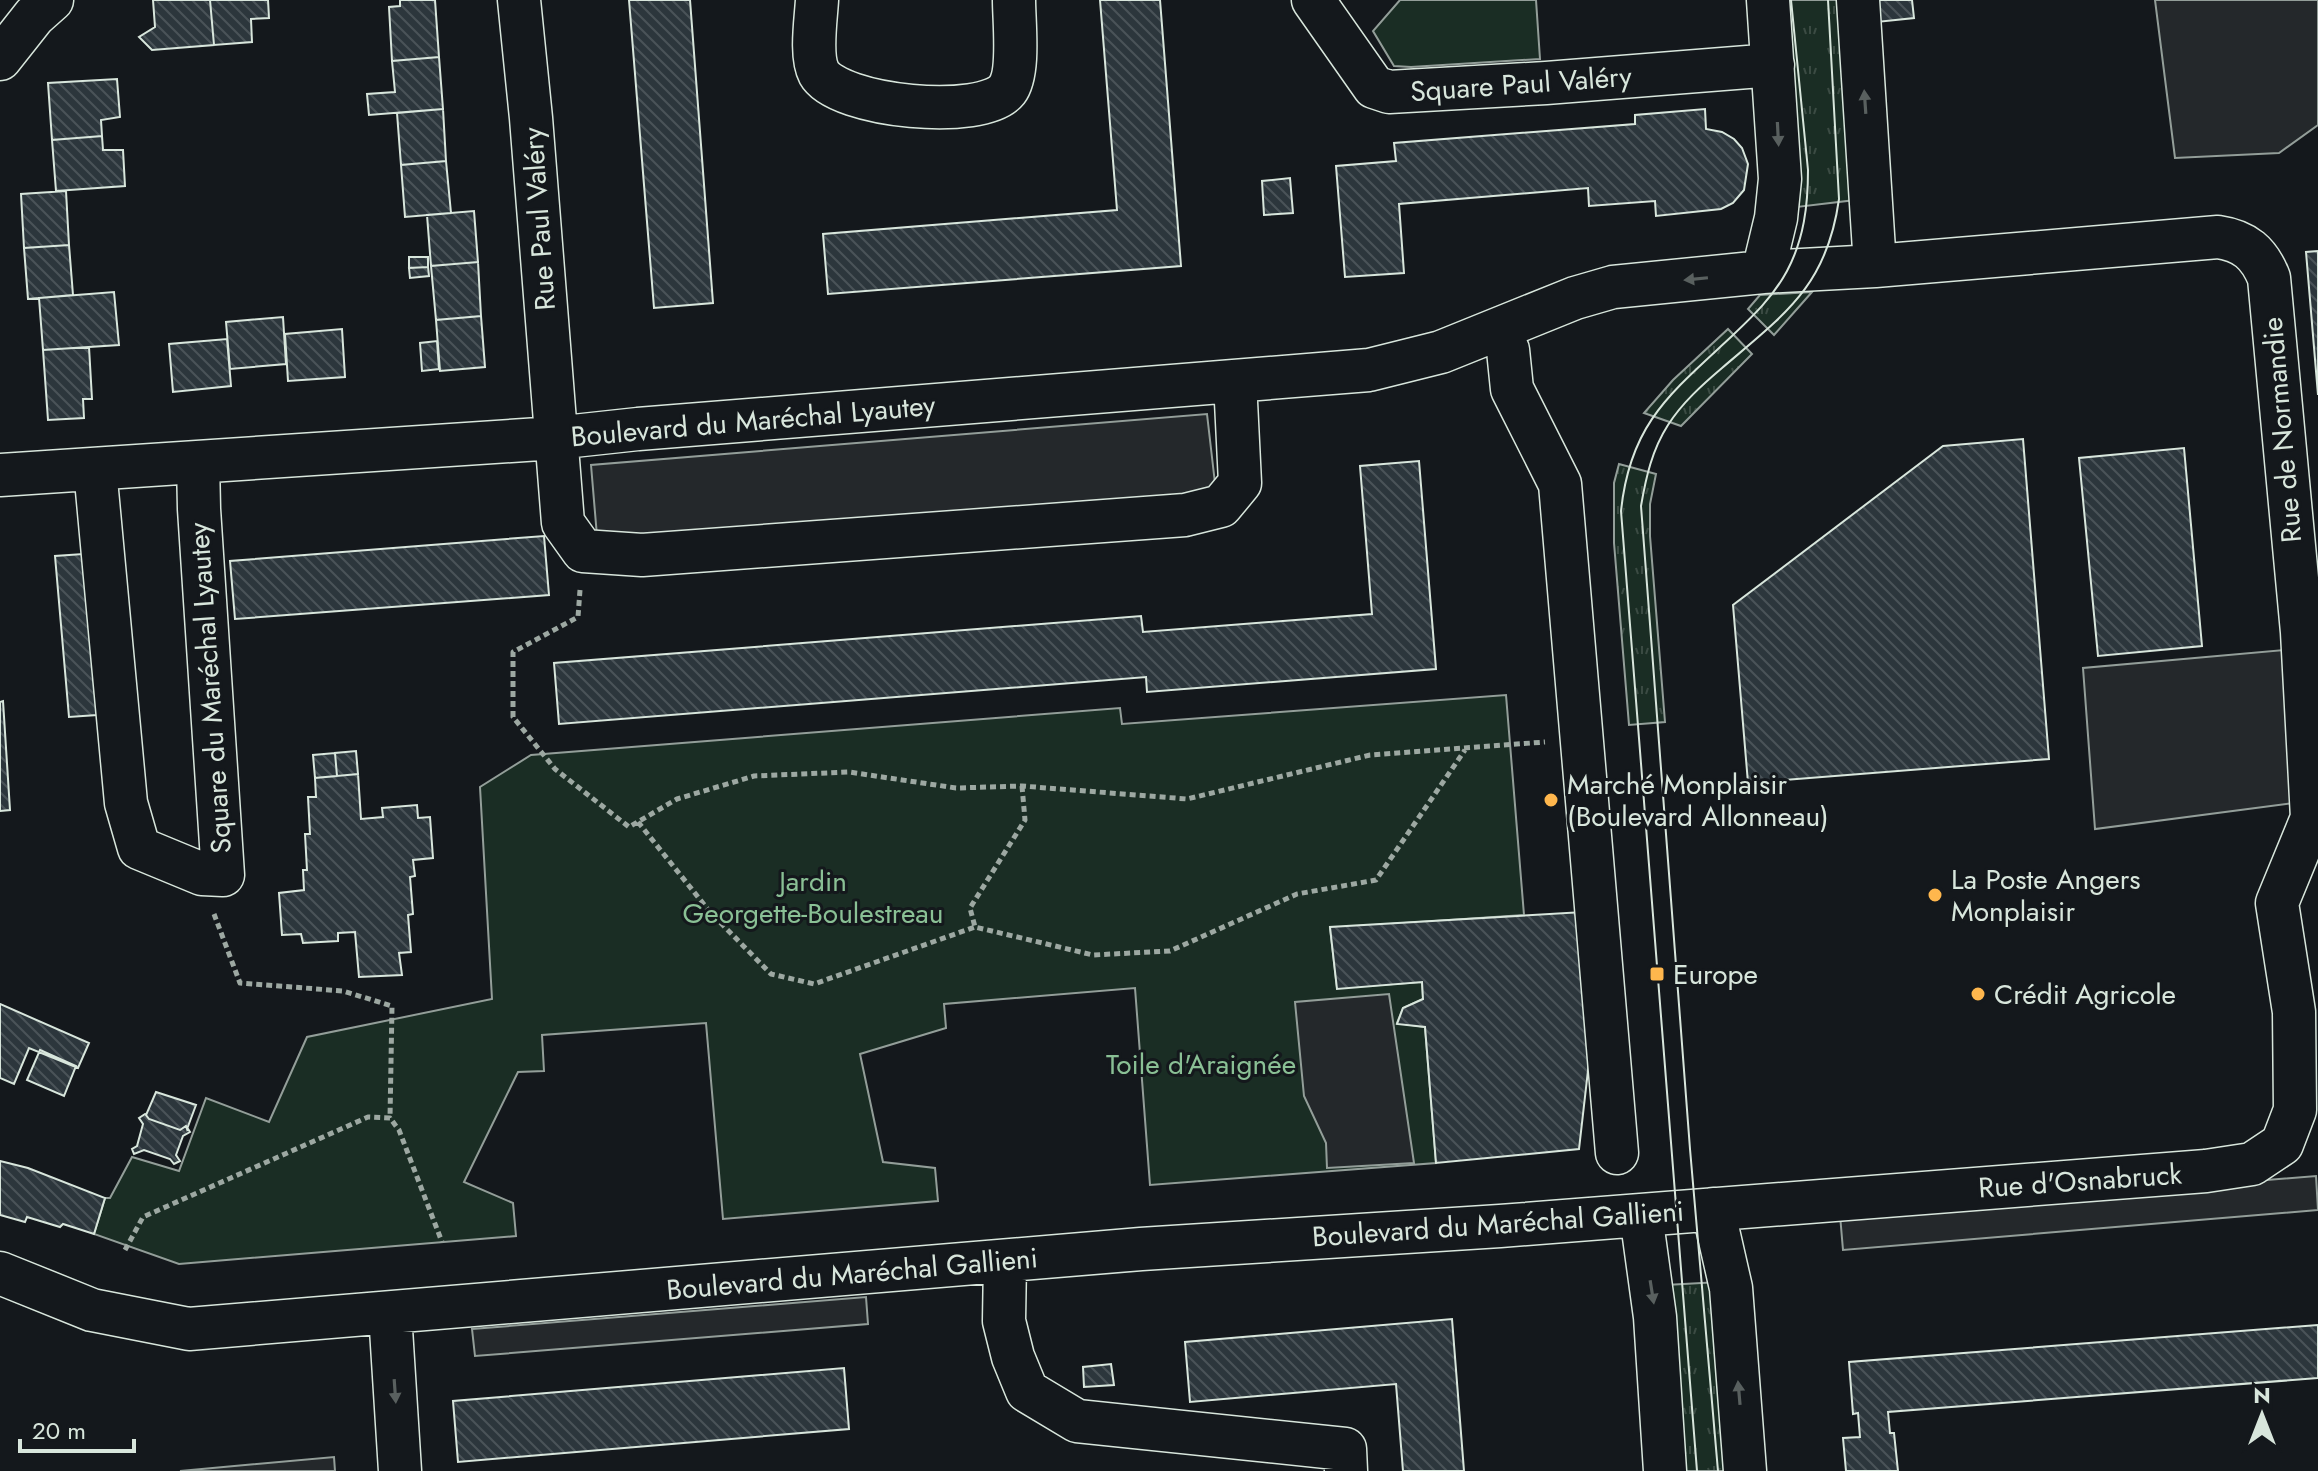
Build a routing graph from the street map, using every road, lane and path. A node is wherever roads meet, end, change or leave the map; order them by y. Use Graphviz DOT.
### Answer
graph roads {
  1 [pos="52,0"];
  2 [pos="519,0"];
  3 [pos="817,0"];
  4 [pos="1014,0"];
  5 [pos="1313,0"];
  6 [pos="1768,0"];
  7 [pos="1858,0"];
  8 [pos="0,59"];
  9 [pos="1773,65"];
  10 [pos="1875,266"];
  11 [pos="1763,272"];
  12 [pos="1504,340"];
  13 [pos="1235,381"];
  14 [pos="555,438"];
  15 [pos="198,462"];
  16 [pos="95,469"];
  17 [pos="1,470"];
  18 [pos="583,551"];
  19 [pos="2310,631"];
  20 [pos="1582,739"];
  21 [pos="1465,749"];
  22 [pos="1022,786"];
  23 [pos="638,822"];
  24 [pos="209,902"];
  25 [pos="975,927"];
  26 [pos="2306,1011"];
  27 [pos="390,1118"];
  28 [pos="1617,1153"];
  29 [pos="1713,1209"];
  30 [pos="1641,1215"];
  31 [pos="442,1242"];
  32 [pos="125,1250"];
  33 [pos="1005,1261"];
  34 [pos="0,1273"];
  35 [pos="390,1313"];
  36 [pos="400,1471"];
  37 [pos="1346,1471"];
  38 [pos="1665,1471"];
  39 [pos="1745,1471"];
  1 -- 8 [label="street"];
  2 -- 14 [label="street, Rue Paul Valéry"];
  3 -- 4 [label="street"];
  5 -- 9 [label="street, Square Paul Valéry"];
  6 -- 9 [label="street"];
  10 -- 7 [label="street, one-way"];
  9 -- 11 [label="street, one-way"];
  10 -- 11 [label="street, Rue de Normandie"];
  10 -- 19 [label="street, Rue de Normandie"];
  11 -- 12 [label="street, Boulevard du Maréchal Lyautey, one-way"];
  12 -- 13 [label="street, Boulevard du Maréchal Lyautey"];
  12 -- 20 [label="street"];
  13 -- 14 [label="street, Boulevard du Maréchal Lyautey"];
  13 -- 18 [label="street"];
  14 -- 15 [label="street, Boulevard du Maréchal Lyautey"];
  14 -- 18 [label="street, Rue Paul Valéry"];
  15 -- 16 [label="street, Boulevard du Maréchal Lyautey"];
  15 -- 16 [label="street, Square du Maréchal Lyautey"];
  16 -- 17 [label="street, Boulevard du Maréchal Lyautey"];
  18 -- 23 [label="path"];
  19 -- 26 [label="street, Rue de Normandie"];
  20 -- 21 [label="path"];
  20 -- 28 [label="street"];
  21 -- 22 [label="path"];
  21 -- 25 [label="path"];
  22 -- 23 [label="path"];
  22 -- 25 [label="path"];
  23 -- 25 [label="path"];
  24 -- 27 [label="path"];
  26 -- 29 [label="street, Rue d'Osnabruck"];
  27 -- 31 [label="path"];
  27 -- 32 [label="path"];
  29 -- 30 [label="street, Boulevard du Maréchal Gallieni"];
  39 -- 29 [label="street, one-way"];
  30 -- 33 [label="street, Boulevard du Maréchal Gallieni"];
  30 -- 38 [label="street, one-way"];
  33 -- 35 [label="street, Boulevard du Maréchal Gallieni"];
  33 -- 37 [label="street"];
  34 -- 35 [label="street, Boulevard du Maréchal Gallieni"];
  35 -- 36 [label="street, one-way"];
}
